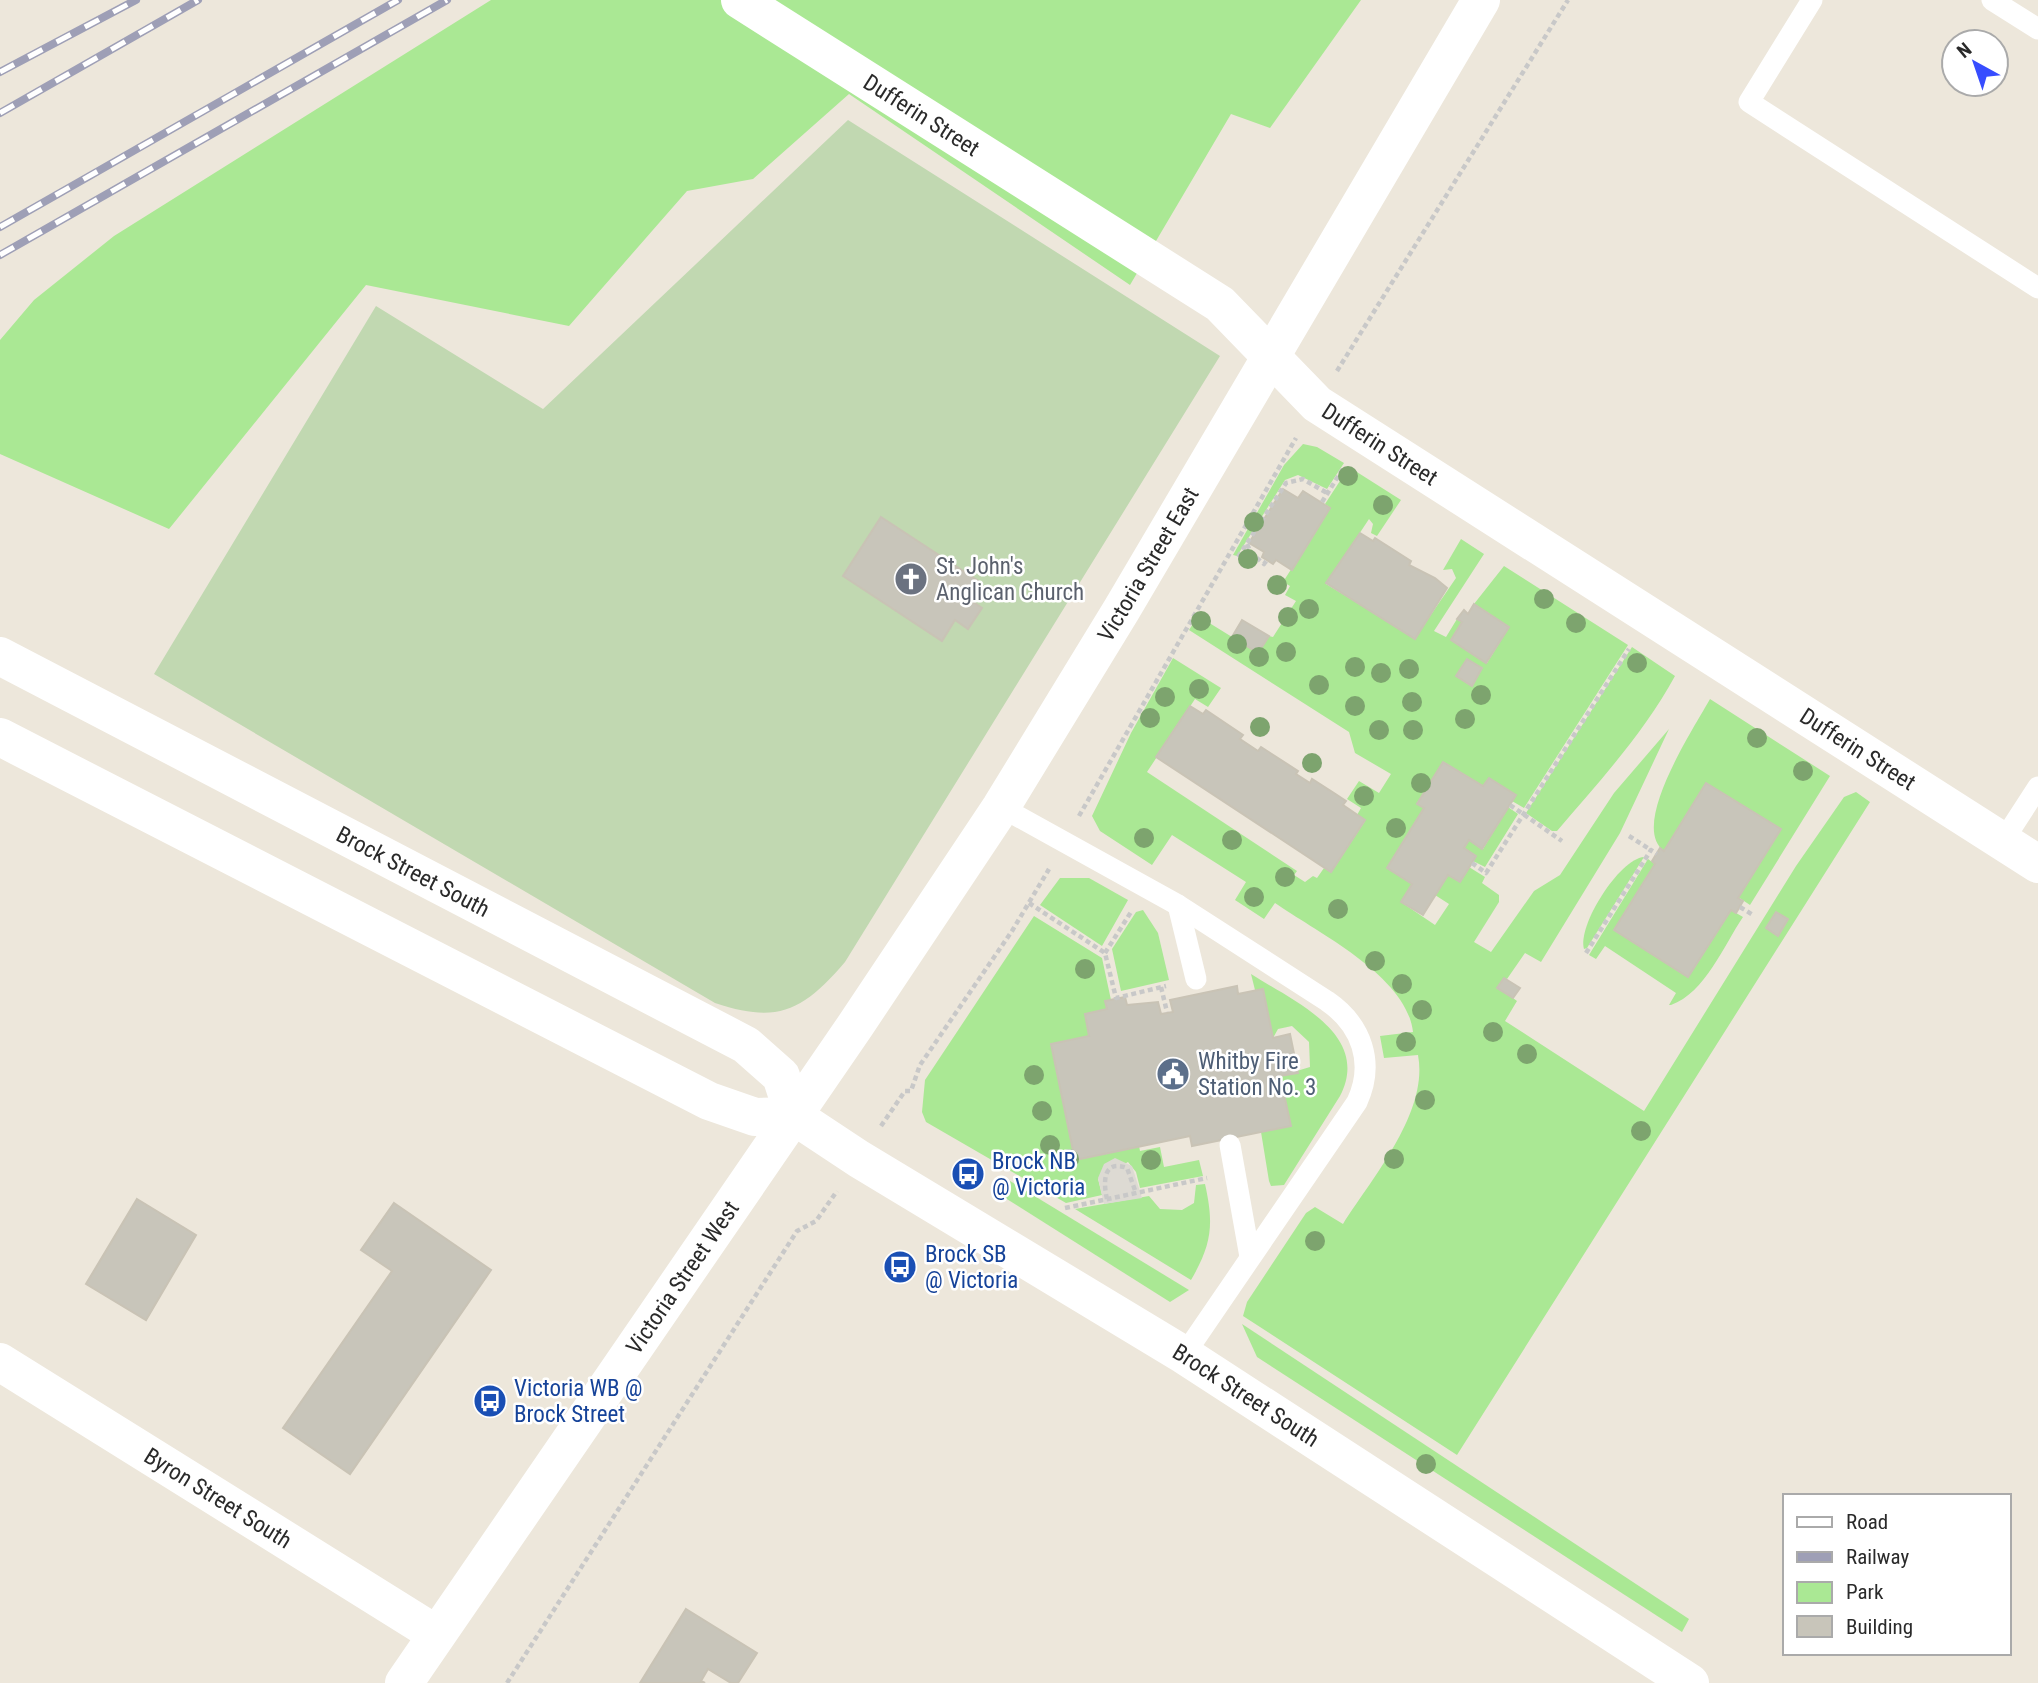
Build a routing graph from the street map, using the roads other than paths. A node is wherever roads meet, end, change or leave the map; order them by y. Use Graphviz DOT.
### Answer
graph roads {
  1 [pos="740,0"];
  2 [pos="1481,0"];
  3 [pos="1812,0"];
  4 [pos="1992,0"];
  5 [pos="2038,29"];
  6 [pos="2038,288"];
  7 [pos="1271,355"];
  8 [pos="0,656"];
  9 [pos="0,737"];
  10 [pos="2038,787"];
  11 [pos="1000,807"];
  12 [pos="2003,841"];
  13 [pos="2038,864"];
  14 [pos="1178,905"];
  15 [pos="1196,979"];
  16 [pos="794,1116"];
  17 [pos="1230,1144"];
  18 [pos="1250,1257"];
  19 [pos="1184,1355"];
  20 [pos="0,1362"];
  21 [pos="436,1634"];
  22 [pos="404,1683"];
  23 [pos="1690,1683"];
  1 -- 7 [label="main road, Dufferin Street"];
  2 -- 7 [label="main road, Victoria Street East"];
  3 -- 6 [label="lane"];
  4 -- 5 [label="lane"];
  7 -- 11 [label="main road, Victoria Street East"];
  7 -- 12 [label="main road, Dufferin Street"];
  8 -- 16 [label="main road, Brock Street South"];
  9 -- 16 [label="main road"];
  10 -- 12 [label="lane"];
  11 -- 14 [label="lane"];
  11 -- 16 [label="main road, Victoria Street East"];
  12 -- 13 [label="main road, Dufferin Street"];
  14 -- 15 [label="lane"];
  14 -- 18 [label="lane"];
  16 -- 19 [label="main road, Brock Street South"];
  16 -- 21 [label="main road, Victoria Street West"];
  17 -- 18 [label="lane"];
  18 -- 19 [label="lane"];
  19 -- 23 [label="main road, Brock Street South"];
  20 -- 21 [label="main road, Byron Street South"];
  21 -- 22 [label="main road, Victoria Street West"];
}
